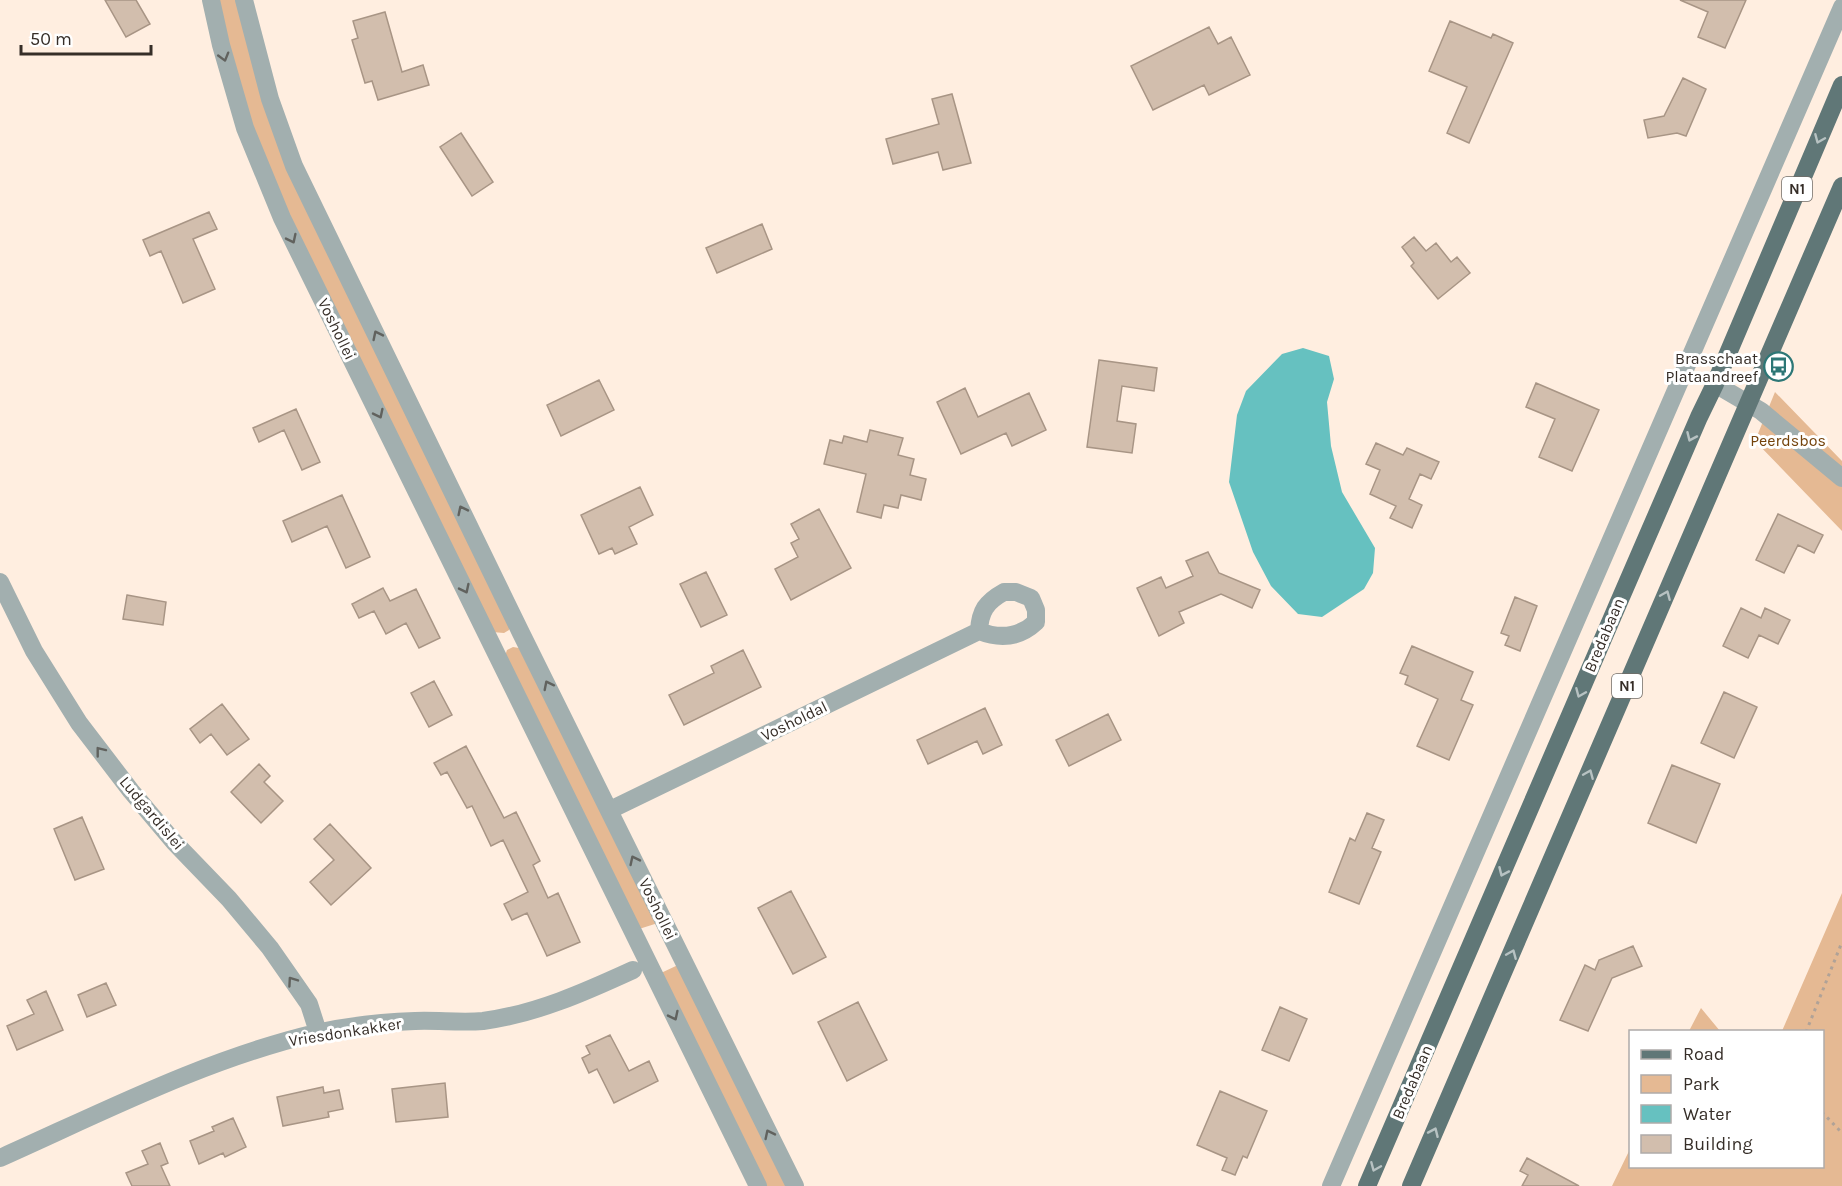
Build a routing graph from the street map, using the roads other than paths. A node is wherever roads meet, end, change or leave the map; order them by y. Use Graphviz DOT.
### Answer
graph roads {
  1 [pos="211,0"];
  2 [pos="244,0"];
  3 [pos="1842,7"];
  4 [pos="1842,85"];
  5 [pos="1842,186"];
  6 [pos="1715,384"];
  7 [pos="1748,402"];
  8 [pos="1842,478"];
  9 [pos="0,582"];
  10 [pos="979,631"];
  11 [pos="521,633"];
  12 [pos="493,647"];
  13 [pos="610,810"];
  14 [pos="633,970"];
  15 [pos="318,1032"];
  16 [pos="0,1158"];
  17 [pos="758,1186"];
  18 [pos="795,1186"];
  19 [pos="1331,1186"];
  20 [pos="1367,1186"];
  21 [pos="1411,1186"];
  1 -- 12 [label="street, Voshollei, one-way"];
  11 -- 2 [label="street, Voshollei, one-way"];
  3 -- 19 [label="street"];
  4 -- 6 [label="main road, Bredabaan / N1, one-way"];
  5 -- 7 [label="main road, N1"];
  6 -- 7 [label="street"];
  6 -- 20 [label="main road, Bredabaan / N1, one-way"];
  7 -- 8 [label="street"];
  21 -- 7 [label="main road, N1, one-way"];
  15 -- 9 [label="street, Ludgardislei, one-way"];
  10 -- 13 [label="street, Vosholdal"];
  11 -- 12 [label="street"];
  13 -- 11 [label="street, Voshollei, one-way"];
  12 -- 17 [label="street, Voshollei, one-way"];
  18 -- 13 [label="street, Voshollei, one-way"];
  14 -- 15 [label="street, Vriesdonkakker"];
  15 -- 16 [label="street, Vriesdonkakker"];
}
